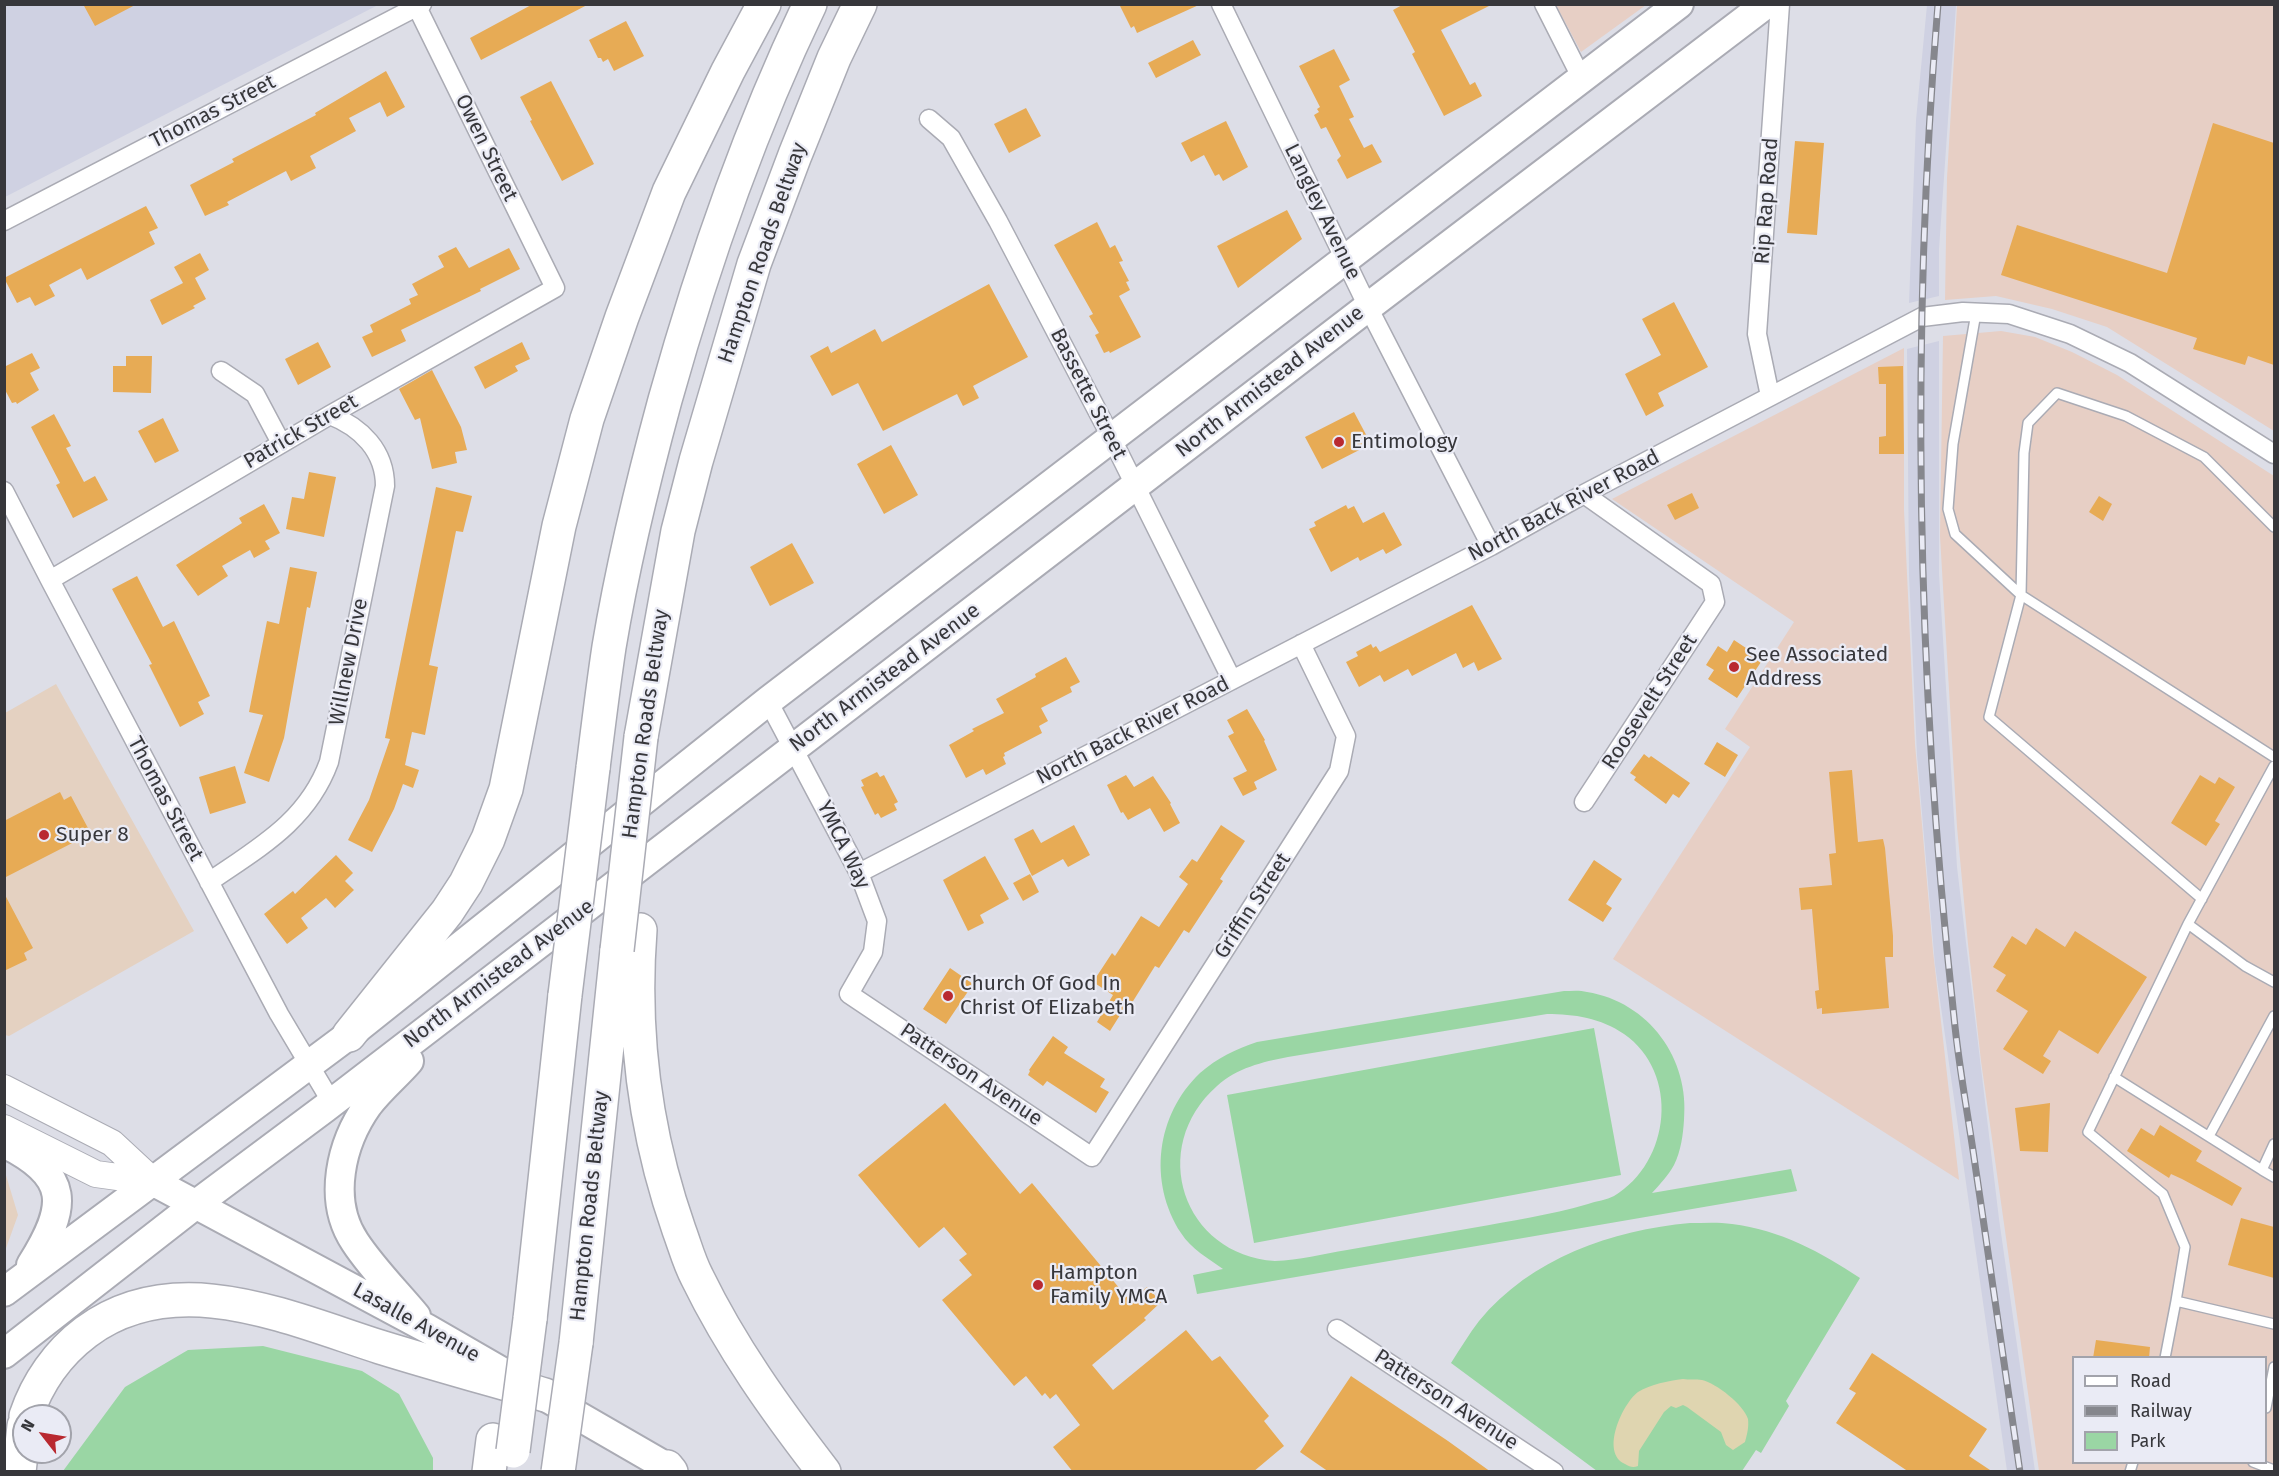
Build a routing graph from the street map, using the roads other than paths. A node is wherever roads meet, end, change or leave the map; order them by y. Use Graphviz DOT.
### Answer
graph roads {
  1 [pos="764,4"];
  2 [pos="810,4"];
  3 [pos="860,4"];
  4 [pos="1221,4"];
  5 [pos="1544,4"];
  6 [pos="1679,4"];
  7 [pos="1766,4"];
  8 [pos="1780,4"];
  9 [pos="419,6"];
  10 [pos="1582,79"];
  11 [pos="929,119"];
  12 [pos="4,221"];
  13 [pos="1345,259"];
  14 [pos="555,288"];
  15 [pos="1368,307"];
  16 [pos="1976,313"];
  17 [pos="221,371"];
  18 [pos="1770,396"];
  19 [pos="330,415"];
  20 [pos="1111,437"];
  21 [pos="281,443"];
  22 [pos="2274,454"];
  23 [pos="1136,486"];
  24 [pos="4,491"];
  25 [pos="1584,494"];
  26 [pos="2274,527"];
  27 [pos="1491,546"];
  28 [pos="50,580"];
  29 [pos="2021,595"];
  30 [pos="1301,644"];
  31 [pos="1232,680"];
  32 [pos="768,701"];
  33 [pos="793,749"];
  34 [pos="2274,757"];
  35 [pos="2274,766"];
  36 [pos="1584,802"];
  37 [pos="859,873"];
  38 [pos="209,882"];
  39 [pos="2202,899"];
  40 [pos="2188,924"];
  41 [pos="628,940"];
  42 [pos="2274,982"];
  43 [pos="849,993"];
  44 [pos="460,1004"];
  45 [pos="2274,1016"];
  46 [pos="349,1035"];
  47 [pos="310,1065"];
  48 [pos="2114,1077"];
  49 [pos="4,1088"];
  50 [pos="332,1103"];
  51 [pos="4,1128"];
  52 [pos="2209,1136"];
  53 [pos="4,1143"];
  54 [pos="2274,1144"];
  55 [pos="1092,1157"];
  56 [pos="2262,1170"];
  57 [pos="2274,1177"];
  58 [pos="154,1182"];
  59 [pos="195,1205"];
  60 [pos="14,1285"];
  61 [pos="2176,1301"];
  62 [pos="2274,1324"];
  63 [pos="428,1329"];
  64 [pos="1337,1329"];
  65 [pos="4,1354"];
  66 [pos="2165,1356"];
  67 [pos="2274,1367"];
  68 [pos="546,1395"];
  69 [pos="2267,1399"];
  70 [pos="31,1404"];
  71 [pos="501,1458"];
  72 [pos="2253,1466"];
  73 [pos="670,1470"];
  74 [pos="2274,1470"];
  75 [pos="558,1472"];
  76 [pos="824,1472"];
  77 [pos="1554,1472"];
  1 -- 46 [label="highway"];
  2 -- 71 [label="highway, bridge"];
  3 -- 41 [label="highway, Hampton Roads Beltway, bridge"];
  4 -- 13 [label="street, Langley Avenue"];
  5 -- 10 [label="street"];
  6 -- 10 [label="main road, North Armistead Avenue"];
  7 -- 15 [label="main road, North Armistead Avenue"];
  8 -- 18 [label="street, Rip Rap Road"];
  9 -- 12 [label="street, Thomas Street"];
  9 -- 14 [label="street, Owen Street"];
  10 -- 13 [label="main road, North Armistead Avenue"];
  11 -- 20 [label="street, Bassette Street"];
  13 -- 15 [label="street, Langley Avenue"];
  13 -- 20 [label="main road, North Armistead Avenue"];
  14 -- 19 [label="street, Patrick Street"];
  15 -- 23 [label="main road, North Armistead Avenue"];
  15 -- 27 [label="street, Langley Avenue"];
  16 -- 18 [label="street, North Back River Road"];
  16 -- 22 [label="street, North Back River Road"];
  16 -- 29 [label="lane"];
  17 -- 21 [label="street"];
  18 -- 25 [label="street, North Back River Road"];
  19 -- 21 [label="street, Patrick Street"];
  19 -- 38 [label="street, Willnew Drive"];
  20 -- 23 [label="street, Bassette Street"];
  20 -- 32 [label="main road, North Armistead Avenue"];
  21 -- 28 [label="street, Patrick Street"];
  23 -- 31 [label="street, Bassette Street"];
  23 -- 33 [label="main road, North Armistead Avenue"];
  24 -- 28 [label="street, Thomas Street"];
  25 -- 27 [label="street, North Back River Road"];
  25 -- 36 [label="street, Roosevelt Street"];
  26 -- 29 [label="lane"];
  27 -- 30 [label="street, North Back River Road"];
  28 -- 38 [label="street, Thomas Street"];
  29 -- 34 [label="lane"];
  29 -- 39 [label="lane"];
  30 -- 31 [label="street, North Back River Road"];
  30 -- 55 [label="street, Griffin Street"];
  31 -- 37 [label="street, North Back River Road"];
  32 -- 33 [label="street, YMCA Way"];
  32 -- 46 [label="main road, North Armistead Avenue"];
  33 -- 37 [label="street, YMCA Way"];
  33 -- 44 [label="main road, North Armistead Avenue"];
  35 -- 39 [label="lane"];
  37 -- 43 [label="street, YMCA Way"];
  38 -- 47 [label="street, Thomas Street"];
  39 -- 40 [label="lane"];
  40 -- 42 [label="lane"];
  40 -- 48 [label="lane"];
  41 -- 75 [label="highway, Hampton Roads Beltway, bridge"];
  41 -- 76 [label="highway"];
  43 -- 55 [label="street, Patterson Avenue"];
  44 -- 50 [label="main road, North Armistead Avenue"];
  44 -- 63 [label="main road"];
  45 -- 52 [label="lane"];
  46 -- 47 [label="main road, North Armistead Avenue"];
  47 -- 50 [label="street, Thomas Street"];
  47 -- 58 [label="main road, North Armistead Avenue"];
  48 -- 52 [label="lane"];
  48 -- 61 [label="lane"];
  49 -- 58 [label="main road, Lasalle Avenue"];
  50 -- 59 [label="main road, North Armistead Avenue"];
  51 -- 58 [label="main road, Lasalle Avenue"];
  52 -- 56 [label="lane"];
  53 -- 60 [label="main road"];
  54 -- 56 [label="lane"];
  56 -- 57 [label="lane"];
  58 -- 59 [label="main road, Lasalle Avenue"];
  58 -- 60 [label="main road, North Armistead Avenue"];
  59 -- 63 [label="main road, Lasalle Avenue"];
  59 -- 65 [label="main road, North Armistead Avenue"];
  61 -- 62 [label="lane"];
  61 -- 66 [label="lane"];
  63 -- 68 [label="main road, Lasalle Avenue"];
  64 -- 77 [label="street, Patterson Avenue"];
  67 -- 69 [label="lane"];
  68 -- 70 [label="highway"];
  68 -- 73 [label="main road, Lasalle Avenue"];
  72 -- 74 [label="lane"];
}
